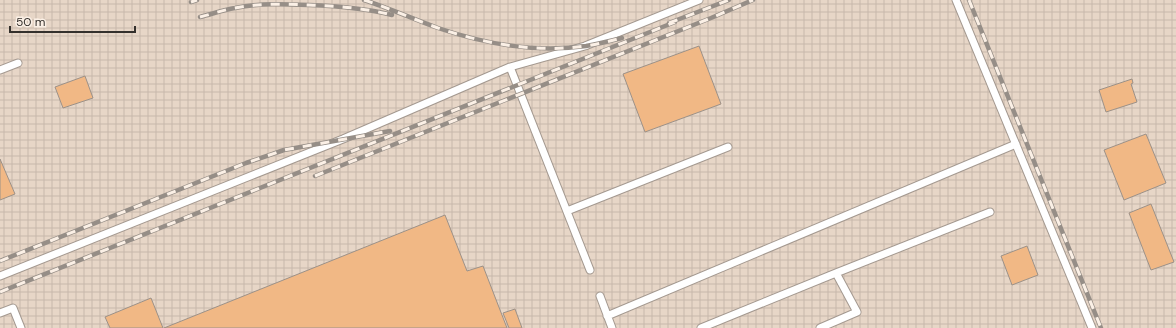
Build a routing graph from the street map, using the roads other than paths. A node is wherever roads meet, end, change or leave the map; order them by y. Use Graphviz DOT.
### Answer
graph roads {
  1 [pos="699,0"];
  2 [pos="956,0"];
  3 [pos="18,63"];
  4 [pos="510,67"];
  5 [pos="0,70"];
  6 [pos="1016,144"];
  7 [pos="728,147"];
  8 [pos="567,211"];
  9 [pos="990,212"];
  10 [pos="590,270"];
  11 [pos="836,272"];
  12 [pos="0,276"];
  13 [pos="600,296"];
  14 [pos="0,313"];
  15 [pos="608,316"];
  16 [pos="21,328"];
  17 [pos="612,328"];
  18 [pos="701,328"];
  19 [pos="820,328"];
  20 [pos="1092,328"];
  1 -- 4 [label="lane"];
  2 -- 6 [label="lane"];
  3 -- 5 [label="lane"];
  4 -- 8 [label="lane"];
  4 -- 12 [label="lane"];
  6 -- 15 [label="lane"];
  6 -- 20 [label="lane"];
  7 -- 8 [label="lane"];
  8 -- 10 [label="lane"];
  9 -- 11 [label="lane"];
  11 -- 18 [label="lane"];
  11 -- 19 [label="lane"];
  13 -- 15 [label="lane"];
  14 -- 16 [label="lane"];
  15 -- 17 [label="lane"];
}
